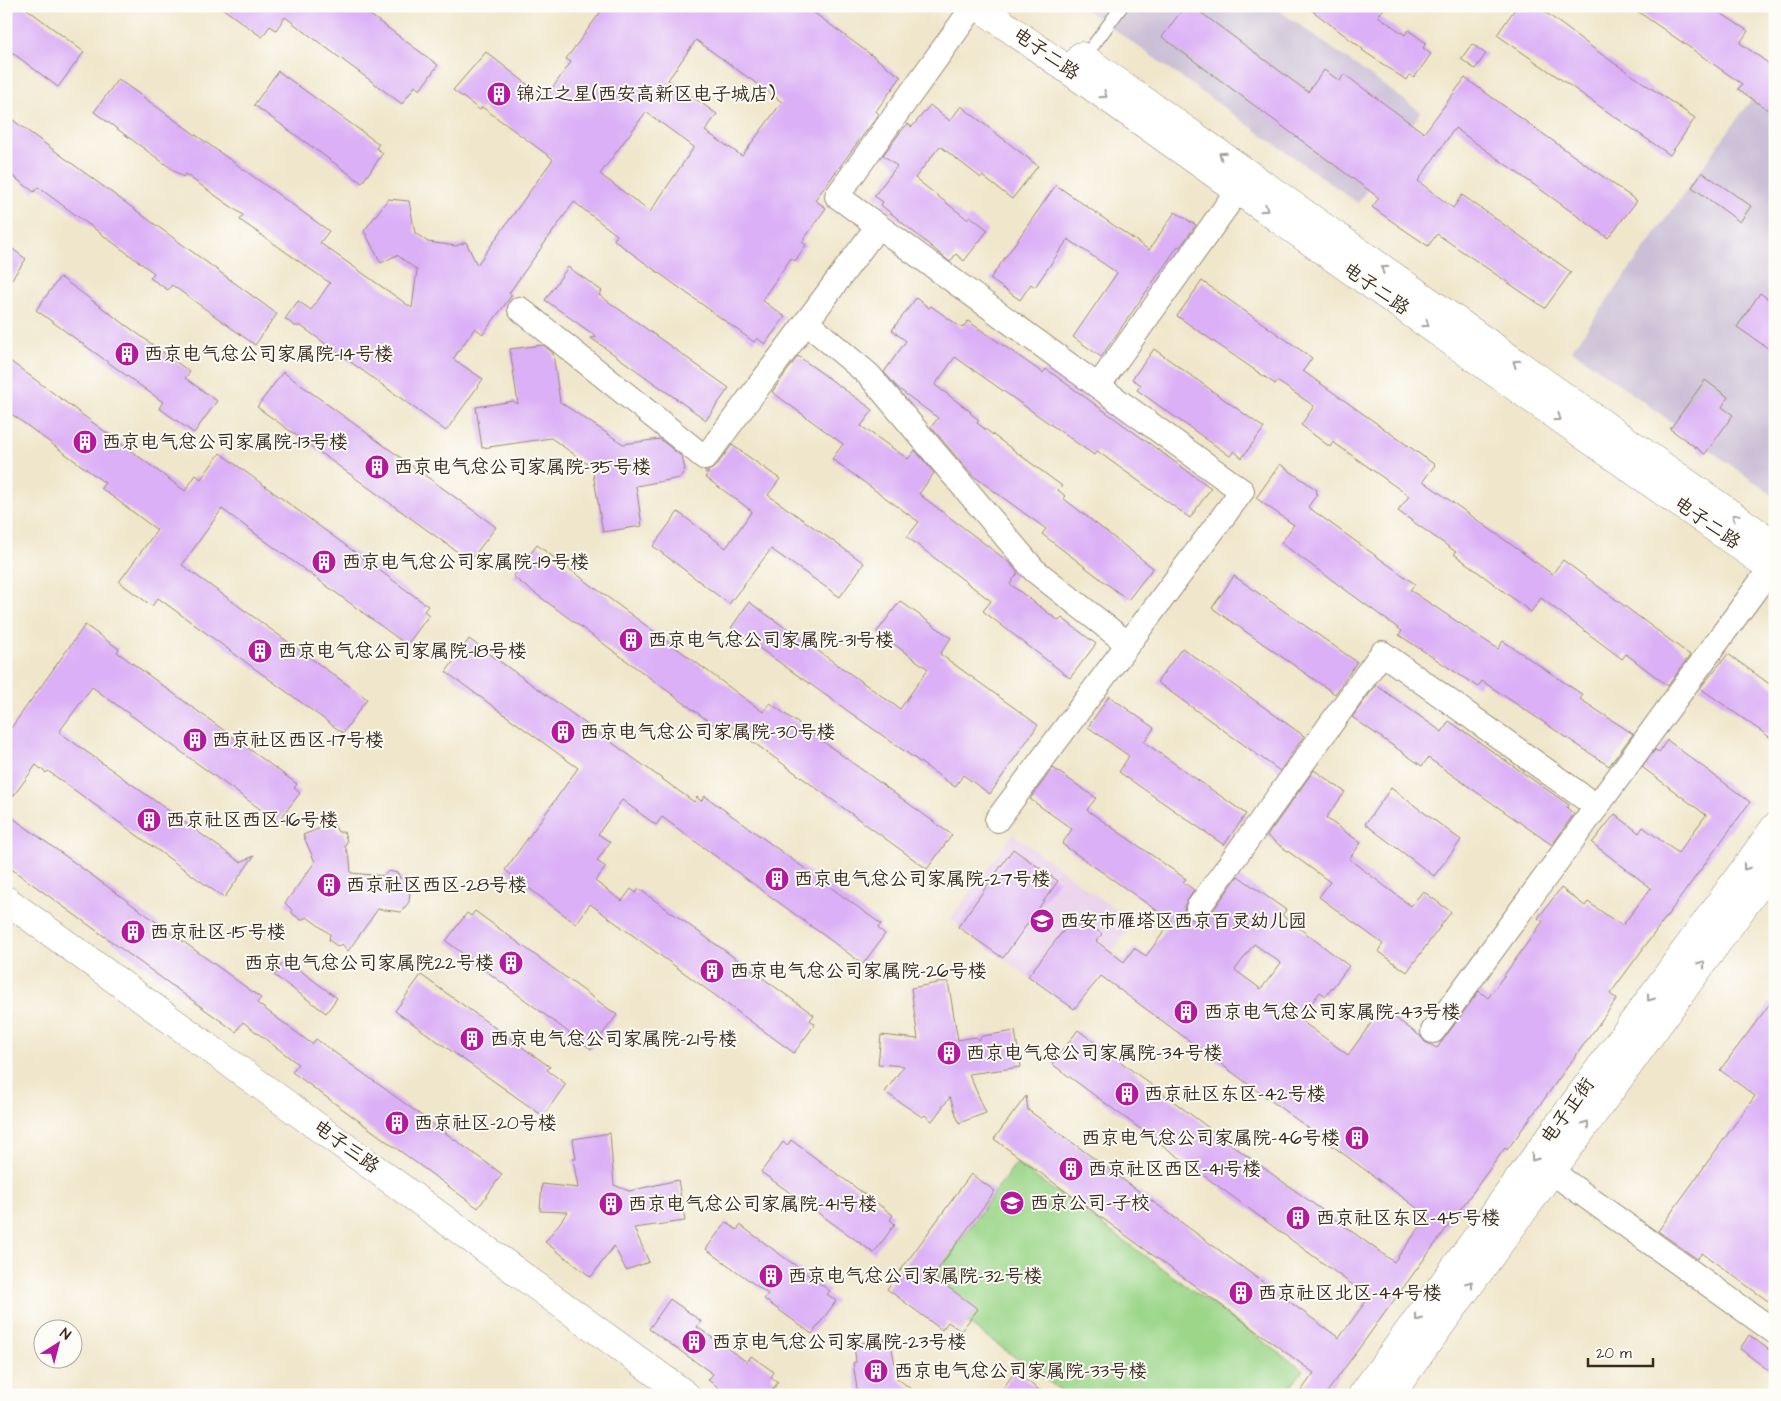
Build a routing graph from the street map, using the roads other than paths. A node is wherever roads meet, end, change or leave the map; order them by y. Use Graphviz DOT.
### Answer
graph roads {
  1 [pos="974,6"];
  2 [pos="978,6"];
  3 [pos="1011,6"];
  4 [pos="1122,6"];
  5 [pos="1084,58"];
  6 [pos="1238,190"];
  7 [pos="878,226"];
  8 [pos="520,310"];
  9 [pos="806,322"];
  10 [pos="1098,386"];
  11 [pos="1773,562"];
  12 [pos="1128,644"];
  13 [pos="1597,806"];
  14 [pos="997,820"];
  15 [pos="1775,828"];
  16 [pos="1775,863"];
  17 [pos="6,900"];
  18 [pos="1198,908"];
  19 [pos="1433,1031"];
  20 [pos="1552,1172"];
  21 [pos="1775,1332"];
  22 [pos="686,1395"];
  23 [pos="1362,1395"];
  24 [pos="1390,1395"];
  1 -- 7 [label="street"];
  2 -- 6 [label="main road, 电子二路, one-way"];
  3 -- 5 [label="main road, 电子二路"];
  4 -- 5 [label="lane"];
  11 -- 5 [label="main road, 电子二路, one-way"];
  6 -- 10 [label="street"];
  6 -- 11 [label="main road, 电子二路, one-way"];
  7 -- 9 [label="street"];
  7 -- 10 [label="street"];
  8 -- 9 [label="street"];
  9 -- 12 [label="street"];
  10 -- 12 [label="street"];
  11 -- 13 [label="street"];
  12 -- 14 [label="street"];
  13 -- 18 [label="street"];
  13 -- 19 [label="street"];
  15 -- 23 [label="main road, 电子正街, one-way"];
  20 -- 16 [label="main road, 电子正街, one-way"];
  17 -- 22 [label="main road, 电子三路"];
  20 -- 21 [label="street"];
  24 -- 20 [label="main road, 电子正街, one-way"];
}
